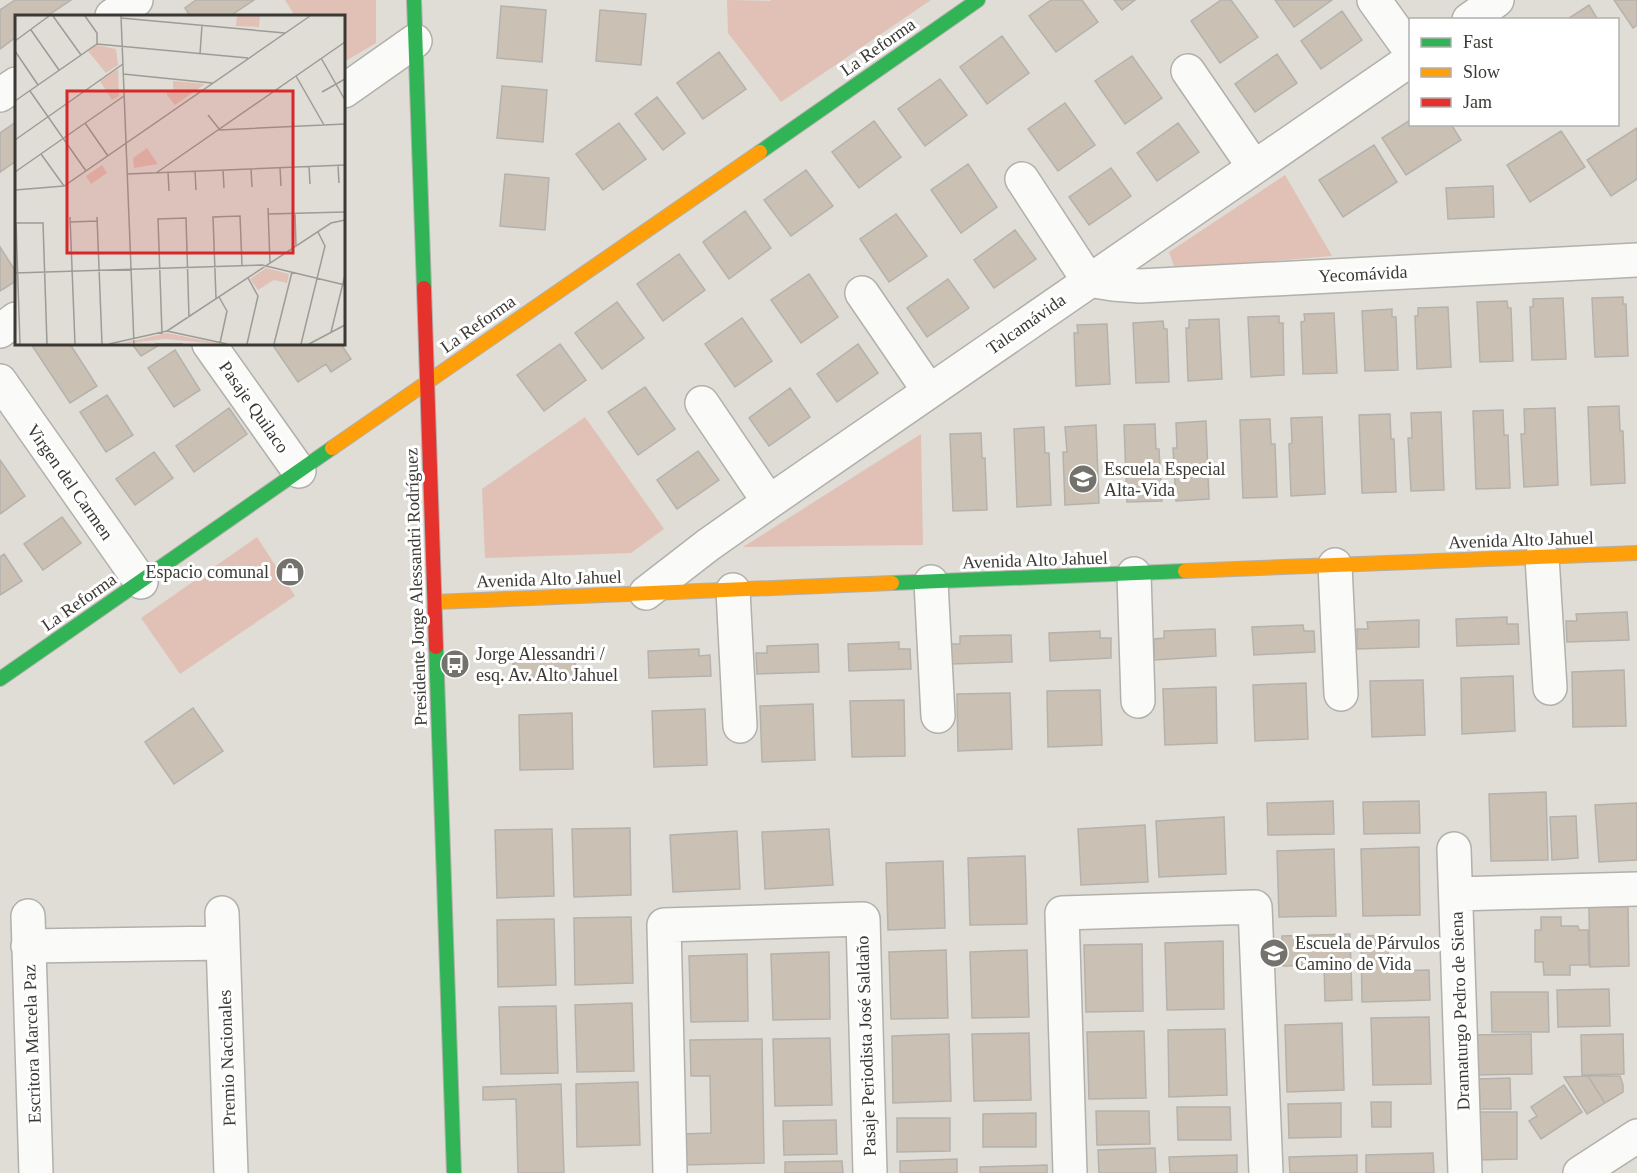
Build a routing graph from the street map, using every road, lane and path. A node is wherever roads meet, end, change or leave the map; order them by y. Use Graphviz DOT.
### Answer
graph roads {
  1 [pos="136,0"];
  2 [pos="414,0"];
  3 [pos="978,0"];
  4 [pos="1374,0"];
  5 [pos="1497,0"];
  6 [pos="114,15"];
  7 [pos="1472,18"];
  8 [pos="416,41"];
  9 [pos="1409,49"];
  10 [pos="1409,61"];
  11 [pos="1188,71"];
  12 [pos="15,85"];
  13 [pos="345,90"];
  14 [pos="0,95"];
  15 [pos="1254,167"];
  16 [pos="1022,179"];
  17 [pos="1637,260"];
  18 [pos="1088,280"];
  19 [pos="862,293"];
  20 [pos="15,320"];
  21 [pos="0,331"];
  22 [pos="210,345"];
  23 [pos="0,381"];
  24 [pos="428,382"];
  25 [pos="929,391"];
  26 [pos="702,403"];
  27 [pos="299,471"];
  28 [pos="769,502"];
  29 [pos="1637,553"];
  30 [pos="1542,557"];
  31 [pos="1335,565"];
  32 [pos="1134,574"];
  33 [pos="141,582"];
  34 [pos="932,582"];
  35 [pos="733,590"];
  36 [pos="646,593"];
  37 [pos="435,602"];
  38 [pos="0,679"];
  39 [pos="1550,688"];
  40 [pos="1341,694"];
  41 [pos="1138,701"];
  42 [pos="938,716"];
  43 [pos="740,726"];
  44 [pos="1454,849"];
  45 [pos="1637,889"];
  46 [pos="1456,894"];
  47 [pos="28,931"];
  48 [pos="1637,1136"];
  49 [pos="36,1173"];
  50 [pos="231,1173"];
  51 [pos="454,1173"];
  52 [pos="670,1173"];
  53 [pos="870,1173"];
  54 [pos="1070,1173"];
  55 [pos="1266,1173"];
  56 [pos="1465,1173"];
  57 [pos="1580,1173"];
  1 -- 6 [label="street"];
  2 -- 8 [label="street, Presidente Jorge Alessandri Rodríguez"];
  3 -- 24 [label="street, La Reforma"];
  4 -- 9 [label="street"];
  5 -- 7 [label="street"];
  8 -- 13 [label="street"];
  8 -- 24 [label="street, Presidente Jorge Alessandri Rodríguez"];
  10 -- 15 [label="street, Talcamávida"];
  11 -- 15 [label="street"];
  12 -- 14 [label="street"];
  15 -- 18 [label="street, Talcamávida"];
  16 -- 18 [label="street"];
  17 -- 18 [label="street, Yecomávida"];
  18 -- 25 [label="street, Talcamávida"];
  19 -- 25 [label="street"];
  20 -- 21 [label="street"];
  22 -- 27 [label="street, Pasaje Quilaco"];
  23 -- 33 [label="street, Virgen del Carmen"];
  24 -- 27 [label="street, La Reforma"];
  24 -- 37 [label="street, Presidente Jorge Alessandri Rodríguez"];
  25 -- 28 [label="street, Talcamávida"];
  26 -- 28 [label="street"];
  27 -- 33 [label="street, La Reforma"];
  28 -- 36 [label="street, Talcamávida"];
  29 -- 30 [label="street, Avenida Alto Jahuel"];
  30 -- 31 [label="street, Avenida Alto Jahuel"];
  30 -- 39 [label="street"];
  31 -- 32 [label="street, Avenida Alto Jahuel"];
  31 -- 40 [label="street"];
  32 -- 34 [label="street, Avenida Alto Jahuel"];
  32 -- 41 [label="street"];
  33 -- 38 [label="street, La Reforma"];
  34 -- 35 [label="street, Avenida Alto Jahuel"];
  34 -- 42 [label="street"];
  35 -- 36 [label="street, Avenida Alto Jahuel"];
  35 -- 43 [label="street"];
  36 -- 37 [label="street, Avenida Alto Jahuel"];
  37 -- 51 [label="street, Presidente Jorge Alessandri Rodríguez"];
  44 -- 46 [label="street, Dramaturgo Pedro de Siena"];
  45 -- 46 [label="street"];
  46 -- 56 [label="street, Dramaturgo Pedro de Siena"];
  47 -- 49 [label="street, Escritora Marcela Paz"];
  47 -- 50 [label="street, Premio Nacionales"];
  48 -- 57 [label="street"];
  52 -- 53 [label="street, Pasaje Periodista José Saldaño"];
  54 -- 55 [label="street"];
}
